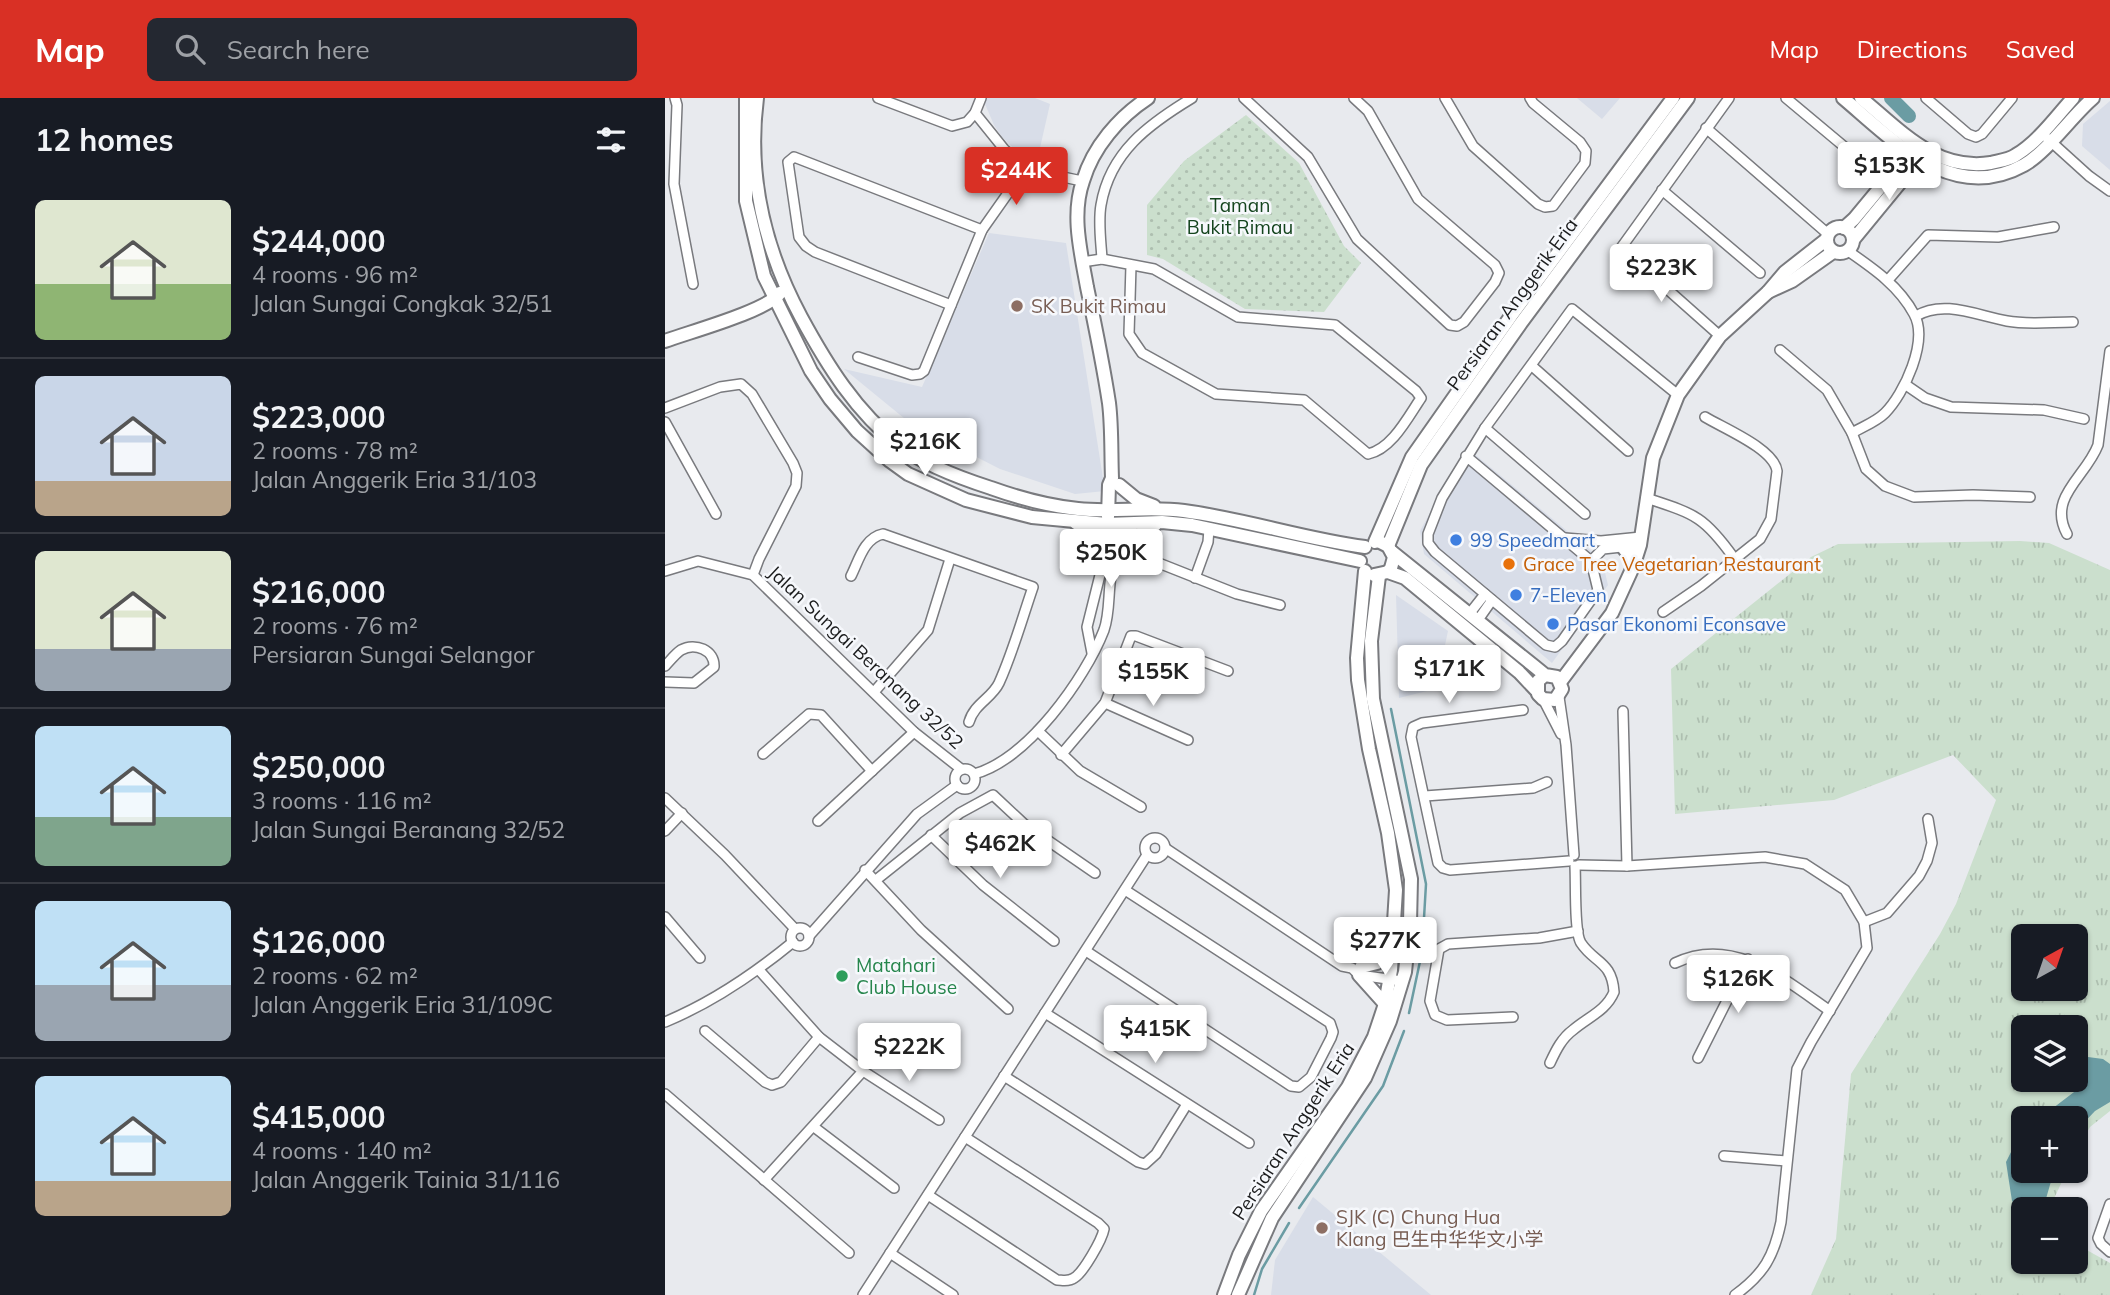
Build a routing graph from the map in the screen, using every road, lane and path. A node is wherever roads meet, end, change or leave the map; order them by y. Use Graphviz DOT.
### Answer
graph roads {
  1 [pos="675,98"];
  2 [pos="746,98"];
  3 [pos="757,98"];
  4 [pos="878,98"];
  5 [pos="981,98"];
  6 [pos="1148,98"];
  7 [pos="1192,98"];
  8 [pos="1244,98"];
  9 [pos="1354,98"];
  10 [pos="1445,98"];
  11 [pos="1530,98"];
  12 [pos="1673,98"];
  13 [pos="1688,98"];
  14 [pos="1729,98"];
  15 [pos="1786,98"];
  16 [pos="1843,98"];
  17 [pos="1861,98"];
  18 [pos="1926,98"];
  19 [pos="2012,98"];
  20 [pos="2074,98"];
  21 [pos="2093,98"];
  22 [pos="975,113"];
  23 [pos="1706,128"];
  24 [pos="2046,137"];
  25 [pos="1917,152"];
  26 [pos="1859,159"];
  27 [pos="1025,169"];
  28 [pos="750,171"];
  29 [pos="1082,181"];
  30 [pos="669,185"];
  31 [pos="1662,190"];
  32 [pos="2110,191"];
  33 [pos="2054,227"];
  34 [pos="1844,228"];
  35 [pos="982,230"];
  36 [pos="1827,237"];
  37 [pos="1851,245"];
  38 [pos="1833,252"];
  39 [pos="1102,260"];
  40 [pos="1082,262"];
  41 [pos="1131,265"];
  42 [pos="1760,273"];
  43 [pos="764,276"];
  44 [pos="1888,280"];
  45 [pos="783,284"];
  46 [pos="693,285"];
  47 [pos="1768,292"];
  48 [pos="775,300"];
  49 [pos="951,305"];
  50 [pos="746,313"];
  51 [pos="1916,316"];
  52 [pos="2073,323"];
  53 [pos="790,330"];
  54 [pos="1720,335"];
  55 [pos="665,341"];
  56 [pos="1780,350"];
  57 [pos="2110,351"];
  58 [pos="858,357"];
  59 [pos="1532,366"];
  60 [pos="1906,384"];
  61 [pos="1678,395"];
  62 [pos="665,408"];
  63 [pos="1705,417"];
  64 [pos="2084,419"];
  65 [pos="665,422"];
  66 [pos="1485,428"];
  67 [pos="1852,433"];
  68 [pos="1628,452"];
  69 [pos="1466,456"];
  70 [pos="1113,482"];
  71 [pos="2030,497"];
  72 [pos="1646,498"];
  73 [pos="1165,509"];
  74 [pos="716,514"];
  75 [pos="1585,514"];
  76 [pos="1074,515"];
  77 [pos="1115,517"];
  78 [pos="1162,522"];
  79 [pos="1209,529"];
  80 [pos="2067,534"];
  81 [pos="1565,538"];
  82 [pos="1641,541"];
  83 [pos="1622,546"];
  84 [pos="1380,547"];
  85 [pos="1104,548"];
  86 [pos="1117,557"];
  87 [pos="1734,558"];
  88 [pos="950,559"];
  89 [pos="1151,560"];
  90 [pos="1591,561"];
  91 [pos="1363,566"];
  92 [pos="1633,567"];
  93 [pos="665,571"];
  94 [pos="1384,574"];
  95 [pos="753,575"];
  96 [pos="851,576"];
  97 [pos="1195,578"];
  98 [pos="1489,597"];
  99 [pos="1280,605"];
  100 [pos="1092,606"];
  101 [pos="1108,608"];
  102 [pos="1663,612"];
  103 [pos="1474,616"];
  104 [pos="1092,653"];
  105 [pos="665,666"];
  106 [pos="1227,671"];
  107 [pos="1553,677"];
  108 [pos="665,682"];
  109 [pos="874,692"];
  110 [pos="1540,695"];
  111 [pos="1559,697"];
  112 [pos="1105,703"];
  113 [pos="1523,710"];
  114 [pos="1623,711"];
  115 [pos="969,722"];
  116 [pos="1038,731"];
  117 [pos="914,732"];
  118 [pos="1188,740"];
  119 [pos="1566,745"];
  120 [pos="763,754"];
  121 [pos="1061,755"];
  122 [pos="961,769"];
  123 [pos="872,771"];
  124 [pos="974,774"];
  125 [pos="1547,782"];
  126 [pos="957,785"];
  127 [pos="1425,796"];
  128 [pos="665,798"];
  129 [pos="1142,807"];
  130 [pos="682,813"];
  131 [pos="1928,818"];
  132 [pos="818,821"];
  133 [pos="665,831"];
  134 [pos="931,835"];
  135 [pos="1165,848"];
  136 [pos="1147,855"];
  137 [pos="1574,862"];
  138 [pos="1627,866"];
  139 [pos="865,870"];
  140 [pos="1094,873"];
  141 [pos="876,880"];
  142 [pos="1125,890"];
  143 [pos="665,917"];
  144 [pos="1864,922"];
  145 [pos="795,929"];
  146 [pos="1578,931"];
  147 [pos="809,936"];
  148 [pos="1054,941"];
  149 [pos="793,942"];
  150 [pos="1086,951"];
  151 [pos="1391,952"];
  152 [pos="700,958"];
  153 [pos="1748,960"];
  154 [pos="1675,963"];
  155 [pos="759,970"];
  156 [pos="1357,970"];
  157 [pos="1397,975"];
  158 [pos="1385,1004"];
  159 [pos="1008,1009"];
  160 [pos="1830,1011"];
  161 [pos="1045,1013"];
  162 [pos="1513,1017"];
  163 [pos="665,1022"];
  164 [pos="705,1031"];
  165 [pos="819,1037"];
  166 [pos="1698,1058"];
  167 [pos="1550,1063"];
  168 [pos="863,1071"];
  169 [pos="1004,1076"];
  170 [pos="665,1094"];
  171 [pos="1187,1104"];
  172 [pos="939,1119"];
  173 [pos="814,1126"];
  174 [pos="965,1137"];
  175 [pos="1249,1143"];
  176 [pos="1724,1156"];
  177 [pos="1786,1161"];
  178 [pos="764,1180"];
  179 [pos="894,1188"];
  180 [pos="928,1195"];
  181 [pos="2110,1205"];
  182 [pos="2110,1252"];
  183 [pos="849,1253"];
  184 [pos="890,1253"];
  185 [pos="863,1295"];
  186 [pos="953,1295"];
  187 [pos="1224,1295"];
  188 [pos="1238,1295"];
  189 [pos="1735,1295"];
  1 -- 30 [label="street"];
  2 -- 28 [label="main road"];
  3 -- 28 [label="main road"];
  4 -- 22 [label="street"];
  5 -- 22 [label="street"];
  6 -- 29 [label="main road"];
  7 -- 39 [label="street"];
  8 -- 9 [label="street"];
  10 -- 11 [label="street"];
  12 -- 84 [label="main road, Persiaran Anggerik Eria"];
  13 -- 84 [label="main road, Persiaran Anggerik Eria"];
  14 -- 23 [label="street"];
  15 -- 26 [label="street"];
  16 -- 25 [label="main road"];
  17 -- 25 [label="main road"];
  18 -- 19 [label="street"];
  20 -- 24 [label="main road"];
  21 -- 24 [label="main road"];
  22 -- 27 [label="street"];
  23 -- 31 [label="street"];
  23 -- 36 [label="street"];
  24 -- 25 [label="main road"];
  24 -- 32 [label="street"];
  25 -- 34 [label="main road"];
  25 -- 37 [label="main road"];
  27 -- 29 [label="street"];
  27 -- 35 [label="street"];
  28 -- 43 [label="main road"];
  28 -- 45 [label="main road"];
  29 -- 40 [label="main road"];
  30 -- 46 [label="street"];
  31 -- 42 [label="street"];
  31 -- 54 [label="street"];
  33 -- 44 [label="street"];
  34 -- 36 [label="main road"];
  34 -- 37 [label="main road"];
  35 -- 49 [label="street"];
  35 -- 49 [label="street"];
  36 -- 38 [label="main road"];
  36 -- 47 [label="main road"];
  37 -- 38 [label="main road"];
  37 -- 44 [label="street"];
  38 -- 47 [label="main road"];
  39 -- 40 [label="street"];
  39 -- 41 [label="street"];
  40 -- 70 [label="main road"];
  41 -- 41 [label="street"];
  43 -- 48 [label="main road"];
  43 -- 50 [label="main road"];
  44 -- 51 [label="street"];
  45 -- 48 [label="main road"];
  45 -- 76 [label="main road"];
  47 -- 54 [label="main road"];
  48 -- 50 [label="main road"];
  48 -- 53 [label="main road"];
  49 -- 58 [label="street"];
  50 -- 53 [label="main road"];
  50 -- 55 [label="main road"];
  51 -- 52 [label="street"];
  51 -- 60 [label="street"];
  53 -- 76 [label="main road"];
  54 -- 61 [label="main road"];
  56 -- 67 [label="street"];
  57 -- 80 [label="street"];
  59 -- 61 [label="street"];
  59 -- 66 [label="street"];
  59 -- 68 [label="street"];
  60 -- 64 [label="street"];
  60 -- 67 [label="street"];
  61 -- 72 [label="main road"];
  62 -- 95 [label="street"];
  63 -- 87 [label="street"];
  65 -- 74 [label="street"];
  66 -- 69 [label="street"];
  66 -- 75 [label="street"];
  67 -- 71 [label="street"];
  69 -- 81 [label="street"];
  69 -- 98 [label="street"];
  70 -- 73 [label="main road"];
  70 -- 76 [label="main road"];
  70 -- 77 [label="main road"];
  72 -- 82 [label="main road"];
  72 -- 87 [label="street"];
  73 -- 77 [label="main road"];
  73 -- 84 [label="main road"];
  76 -- 77 [label="main road"];
  76 -- 85 [label="main road"];
  77 -- 78 [label="main road"];
  77 -- 85 [label="street"];
  77 -- 86 [label="street"];
  78 -- 79 [label="main road"];
  78 -- 86 [label="main road"];
  79 -- 91 [label="main road"];
  79 -- 97 [label="street"];
  81 -- 82 [label="street"];
  81 -- 90 [label="street"];
  82 -- 83 [label="street"];
  82 -- 92 [label="main road"];
  83 -- 90 [label="street"];
  83 -- 92 [label="main road"];
  84 -- 91 [label="main road, Persiaran Anggerik Eria"];
  84 -- 94 [label="main road, Persiaran Anggerik Eria"];
  84 -- 103 [label="main road"];
  85 -- 100 [label="street"];
  86 -- 101 [label="street"];
  87 -- 102 [label="street"];
  88 -- 96 [label="street"];
  88 -- 109 [label="street"];
  88 -- 115 [label="street"];
  89 -- 97 [label="street"];
  90 -- 98 [label="street"];
  91 -- 94 [label="main road"];
  91 -- 151 [label="main road, Persiaran Anggerik Eria"];
  92 -- 107 [label="main road"];
  93 -- 95 [label="street, Jalan Sungai Beranang 32/52"];
  94 -- 110 [label="main road"];
  94 -- 157 [label="main road, Persiaran Anggerik Eria"];
  95 -- 109 [label="street, Jalan Sungai Beranang 32/52"];
  97 -- 99 [label="street"];
  98 -- 103 [label="street"];
  100 -- 101 [label="street"];
  100 -- 104 [label="street"];
  101 -- 104 [label="street"];
  103 -- 107 [label="main road"];
  104 -- 116 [label="street"];
  105 -- 108 [label="street"];
  106 -- 112 [label="street"];
  107 -- 110 [label="main road"];
  107 -- 111 [label="main road"];
  109 -- 117 [label="street, Jalan Sungai Beranang 32/52"];
  110 -- 111 [label="main road"];
  110 -- 119 [label="street"];
  111 -- 119 [label="street"];
  112 -- 118 [label="street"];
  112 -- 121 [label="street"];
  113 -- 127 [label="street"];
  114 -- 138 [label="street"];
  116 -- 121 [label="street"];
  116 -- 124 [label="street"];
  117 -- 122 [label="street, Jalan Sungai Beranang 32/52"];
  117 -- 123 [label="street"];
  119 -- 137 [label="street"];
  120 -- 123 [label="street"];
  121 -- 129 [label="street"];
  122 -- 124 [label="street"];
  122 -- 126 [label="street"];
  123 -- 132 [label="street"];
  124 -- 126 [label="street"];
  125 -- 127 [label="street"];
  126 -- 139 [label="street"];
  127 -- 137 [label="street"];
  128 -- 130 [label="street"];
  130 -- 133 [label="street"];
  130 -- 145 [label="street"];
  131 -- 144 [label="street"];
  134 -- 140 [label="street"];
  134 -- 141 [label="street"];
  134 -- 148 [label="street"];
  135 -- 136 [label="street"];
  135 -- 136 [label="street"];
  135 -- 156 [label="street"];
  136 -- 142 [label="street"];
  137 -- 138 [label="street"];
  137 -- 146 [label="street"];
  138 -- 144 [label="street"];
  139 -- 141 [label="street"];
  139 -- 147 [label="street"];
  141 -- 159 [label="street"];
  142 -- 150 [label="street"];
  142 -- 150 [label="street"];
  143 -- 152 [label="street"];
  144 -- 160 [label="street"];
  145 -- 147 [label="street"];
  145 -- 149 [label="street"];
  146 -- 162 [label="street"];
  146 -- 167 [label="street"];
  147 -- 149 [label="street"];
  149 -- 155 [label="street"];
  150 -- 161 [label="street"];
  151 -- 156 [label="main road"];
  151 -- 157 [label="main road, Persiaran Anggerik Eria"];
  153 -- 154 [label="street"];
  153 -- 160 [label="street"];
  153 -- 166 [label="street"];
  155 -- 163 [label="street"];
  155 -- 165 [label="street"];
  156 -- 157 [label="street"];
  156 -- 158 [label="main road"];
  157 -- 158 [label="main road, Persiaran Anggerik Eria"];
  157 -- 188 [label="main road, Persiaran Anggerik Eria"];
  158 -- 187 [label="main road, Persiaran Anggerik Eria"];
  160 -- 177 [label="street"];
  161 -- 169 [label="street"];
  161 -- 171 [label="street"];
  164 -- 165 [label="street"];
  165 -- 168 [label="street"];
  168 -- 172 [label="street"];
  168 -- 173 [label="street"];
  169 -- 171 [label="street"];
  169 -- 174 [label="street"];
  170 -- 178 [label="street"];
  171 -- 175 [label="street"];
  173 -- 178 [label="street"];
  173 -- 179 [label="street"];
  174 -- 180 [label="street"];
  174 -- 180 [label="street"];
  176 -- 177 [label="street"];
  177 -- 189 [label="street"];
  178 -- 183 [label="street"];
  180 -- 184 [label="street"];
  181 -- 182 [label="street"];
  184 -- 185 [label="street"];
  184 -- 186 [label="street"];
}
